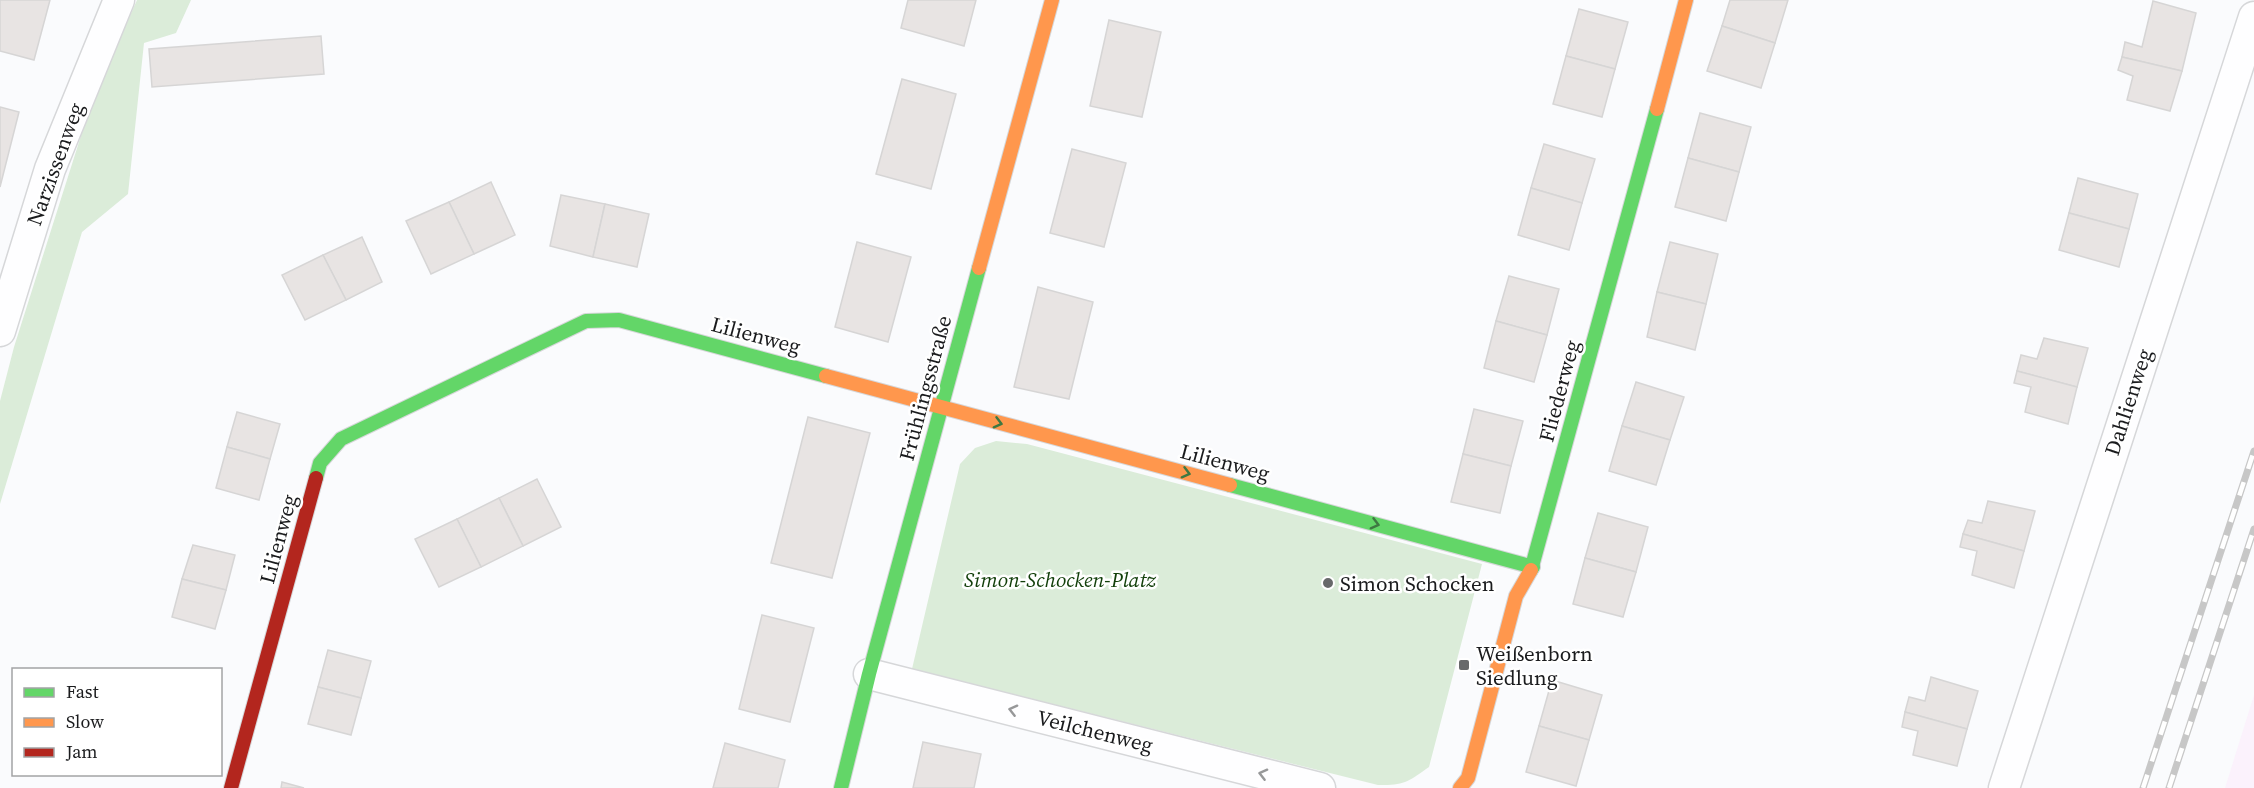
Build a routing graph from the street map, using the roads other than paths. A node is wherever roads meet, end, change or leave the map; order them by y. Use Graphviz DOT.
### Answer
graph roads {
  1 [pos="119,0"];
  2 [pos="1052,0"];
  3 [pos="1686,0"];
  4 [pos="2254,17"];
  5 [pos="0,331"];
  6 [pos="942,407"];
  7 [pos="1533,567"];
  8 [pos="869,674"];
  9 [pos="231,788"];
  10 [pos="840,788"];
  11 [pos="1320,788"];
  12 [pos="1460,788"];
  13 [pos="2004,788"];
  1 -- 5 [label="street, Narzissenweg"];
  2 -- 6 [label="street, Frühlingsstraße"];
  3 -- 7 [label="street, Fliederweg"];
  4 -- 13 [label="street, Dahlienweg"];
  6 -- 7 [label="street, Lilienweg, one-way"];
  6 -- 8 [label="street, Frühlingsstraße"];
  6 -- 9 [label="street, Lilienweg"];
  7 -- 12 [label="street, Fliederweg"];
  8 -- 10 [label="street, Frühlingsstraße"];
  11 -- 8 [label="street, Veilchenweg, one-way"];
}
